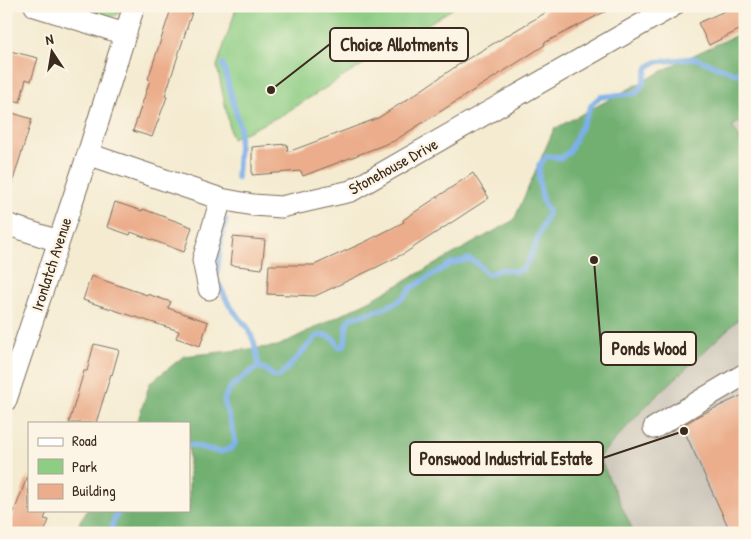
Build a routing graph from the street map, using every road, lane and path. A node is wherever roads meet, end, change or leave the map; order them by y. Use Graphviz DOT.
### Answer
graph roads {
  1 [pos="35,6"];
  2 [pos="134,6"];
  3 [pos="673,6"];
  4 [pos="78,13"];
  5 [pos="125,34"];
  6 [pos="88,154"];
  7 [pos="221,199"];
  8 [pos="6,224"];
  9 [pos="58,241"];
  10 [pos="209,289"];
  11 [pos="745,374"];
  12 [pos="6,400"];
  13 [pos="654,428"];
  1 -- 4 [label="street"];
  2 -- 5 [label="street, Ironlatch Avenue"];
  3 -- 7 [label="street, Stonehouse Drive"];
  4 -- 5 [label="street"];
  5 -- 6 [label="street, Ironlatch Avenue"];
  6 -- 7 [label="street, Stonehouse Drive"];
  6 -- 9 [label="street, Ironlatch Avenue"];
  7 -- 10 [label="street"];
  8 -- 9 [label="street"];
  9 -- 12 [label="street, Ironlatch Avenue"];
  11 -- 13 [label="street"];
}
